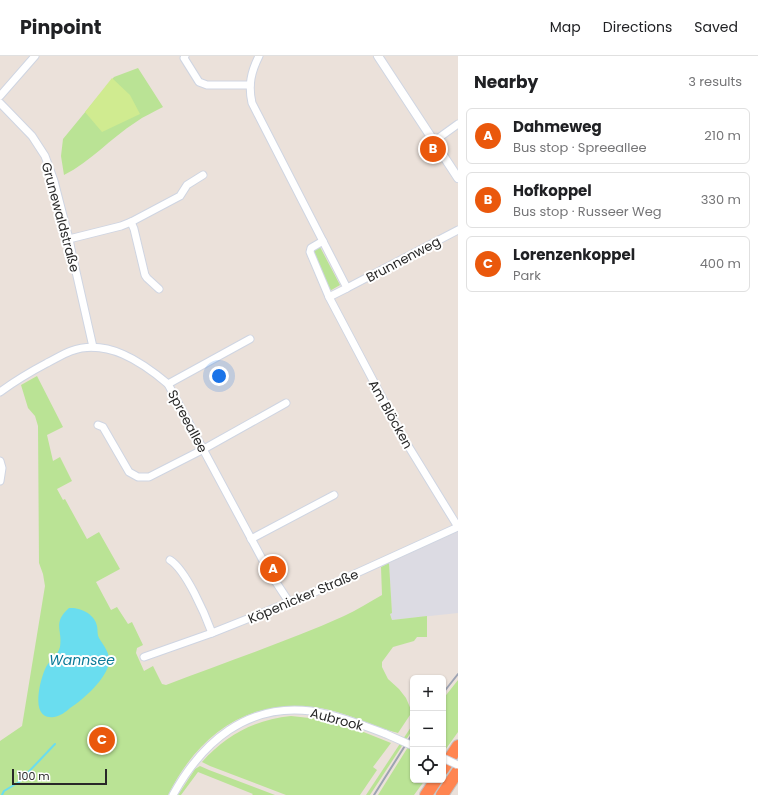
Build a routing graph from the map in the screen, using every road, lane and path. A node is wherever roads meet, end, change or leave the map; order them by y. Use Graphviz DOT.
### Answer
graph roads {
  1 [pos="35,56"];
  2 [pos="185,56"];
  3 [pos="259,56"];
  4 [pos="378,56"];
  5 [pos="250,85"];
  6 [pos="0,96"];
  7 [pos="0,103"];
  8 [pos="458,124"];
  9 [pos="433,142"];
  10 [pos="203,175"];
  11 [pos="458,178"];
  12 [pos="131,222"];
  13 [pos="458,230"];
  14 [pos="70,238"];
  15 [pos="323,241"];
  16 [pos="348,288"];
  17 [pos="159,289"];
  18 [pos="329,297"];
  19 [pos="250,339"];
  20 [pos="93,347"];
  21 [pos="168,384"];
  22 [pos="0,392"];
  23 [pos="286,403"];
  24 [pos="98,425"];
  25 [pos="202,450"];
  26 [pos="0,461"];
  27 [pos="0,481"];
  28 [pos="334,495"];
  29 [pos="458,527"];
  30 [pos="252,539"];
  31 [pos="170,560"];
  32 [pos="289,602"];
  33 [pos="212,633"];
  34 [pos="144,658"];
  35 [pos="410,745"];
  36 [pos="458,746"];
  37 [pos="446,759"];
  38 [pos="446,764"];
  39 [pos="458,765"];
  40 [pos="458,771"];
  41 [pos="434,783"];
  42 [pos="173,795"];
  43 [pos="426,795"];
  44 [pos="442,795"];
  1 -- 6 [label="street"];
  2 -- 5 [label="street"];
  3 -- 5 [label="street"];
  4 -- 9 [label="street"];
  5 -- 15 [label="street"];
  7 -- 14 [label="street, Grunewaldstraße"];
  8 -- 9 [label="street"];
  9 -- 11 [label="street"];
  10 -- 12 [label="street"];
  12 -- 14 [label="street"];
  12 -- 17 [label="street"];
  13 -- 16 [label="street, Brunnenweg"];
  14 -- 20 [label="street, Grunewaldstraße"];
  15 -- 16 [label="street"];
  15 -- 18 [label="street, Am Blöcken"];
  16 -- 18 [label="street"];
  18 -- 29 [label="street, Am Blöcken"];
  19 -- 21 [label="street"];
  20 -- 21 [label="street, Spreeallee"];
  20 -- 22 [label="street, Spreeallee"];
  21 -- 25 [label="street, Spreeallee"];
  23 -- 25 [label="street"];
  24 -- 25 [label="street"];
  25 -- 30 [label="street, Spreeallee"];
  26 -- 27 [label="street"];
  28 -- 30 [label="street"];
  29 -- 32 [label="street, Köpenicker Straße"];
  30 -- 32 [label="street, Spreeallee"];
  31 -- 33 [label="street"];
  32 -- 33 [label="street, Köpenicker Straße"];
  33 -- 34 [label="street, Köpenicker Straße"];
  35 -- 42 [label="street, Aubrook, bridge"];
  36 -- 38 [label="highway"];
  37 -- 39 [label="street, bridge"];
  40 -- 44 [label="highway"];
  41 -- 43 [label="highway"];
}
